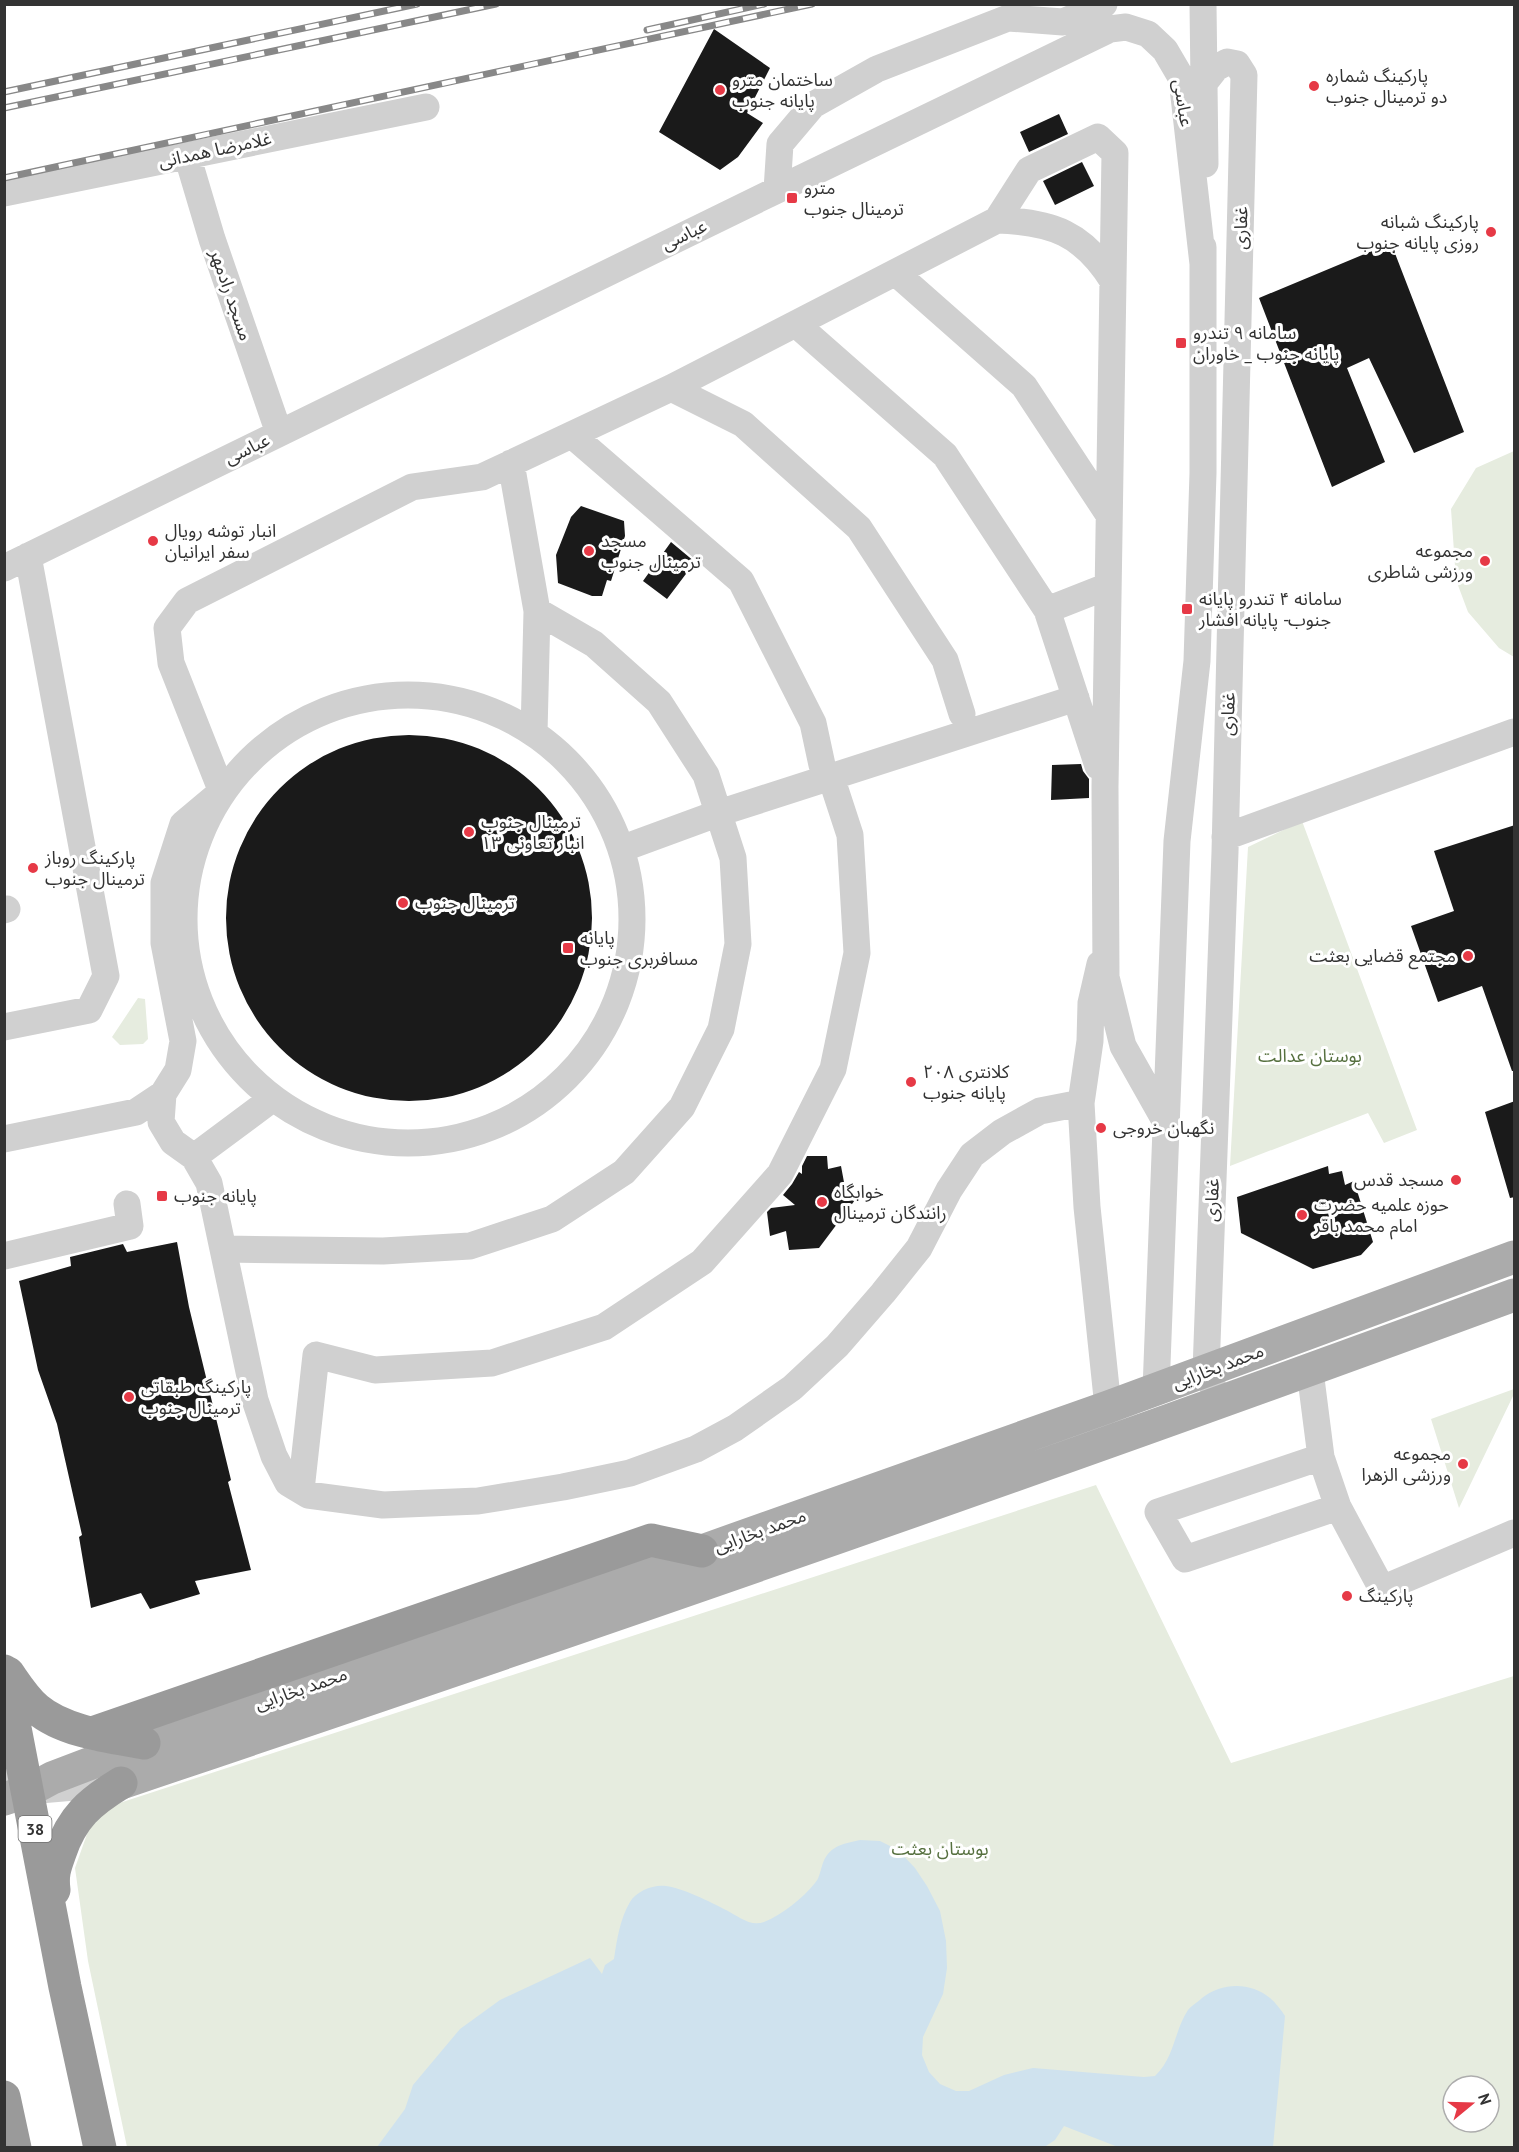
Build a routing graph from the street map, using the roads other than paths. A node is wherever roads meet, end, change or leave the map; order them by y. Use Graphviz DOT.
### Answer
graph roads {
  1 [pos="1104,4"];
  2 [pos="1203,4"];
  3 [pos="1205,82"];
  4 [pos="426,106"];
  5 [pos="187,155"];
  6 [pos="777,190"];
  7 [pos="4,193"];
  8 [pos="997,220"];
  9 [pos="1203,264"];
  10 [pos="896,273"];
  11 [pos="1113,281"];
  12 [pos="796,324"];
  13 [pos="671,388"];
  14 [pos="279,433"];
  15 [pos="572,435"];
  16 [pos="511,463"];
  17 [pos="1109,515"];
  18 [pos="16,562"];
  19 [pos="1108,586"];
  20 [pos="1047,610"];
  21 [pos="537,611"];
  22 [pos="1076,698"];
  23 [pos="962,714"];
  24 [pos="1515,732"];
  25 [pos="534,733"];
  26 [pos="826,771"];
  27 [pos="1105,787"];
  28 [pos="222,792"];
  29 [pos="719,813"];
  30 [pos="1225,837"];
  31 [pos="621,849"];
  32 [pos="1106,939"];
  33 [pos="4,1027"];
  34 [pos="163,1094"];
  35 [pos="273,1099"];
  36 [pos="1081,1104"];
  37 [pos="1167,1124"];
  38 [pos="11,1140"];
  39 [pos="194,1157"];
  40 [pos="127,1204"];
  41 [pos="224,1249"];
  42 [pos="4,1256"];
  43 [pos="1515,1257"];
  44 [pos="1515,1295"];
  45 [pos="1206,1371"];
  46 [pos="1310,1371"];
  47 [pos="1156,1390"];
  48 [pos="1108,1407"];
  49 [pos="1209,1407"];
  50 [pos="1321,1457"];
  51 [pos="301,1491"];
  52 [pos="1338,1507"];
  53 [pos="1515,1533"];
  54 [pos="702,1551"];
  55 [pos="4,1661"];
  56 [pos="4,1671"];
  57 [pos="92,1733"];
  58 [pos="144,1743"];
  59 [pos="121,1783"];
  60 [pos="12,1789"];
  61 [pos="65,1987"];
  62 [pos="4,2097"];
  63 [pos="15,2148"];
  64 [pos="100,2148"];
  1 -- 6 [label="street"];
  2 -- 3 [label="street, غفاری"];
  3 -- 9 [label="street, غفاری"];
  3 -- 30 [label="street, غفاری"];
  4 -- 5 [label="street, غلامرضا همدانی"];
  5 -- 7 [label="street, غلامرضا همدانی"];
  5 -- 14 [label="street, مسجد رادمهر"];
  6 -- 9 [label="street, عباسی"];
  6 -- 14 [label="street, عباسی"];
  8 -- 10 [label="street"];
  8 -- 11 [label="street"];
  8 -- 11 [label="street"];
  9 -- 37 [label="street, غفاری"];
  10 -- 12 [label="street"];
  10 -- 17 [label="street"];
  11 -- 17 [label="street"];
  12 -- 13 [label="street"];
  12 -- 20 [label="street"];
  13 -- 15 [label="street"];
  13 -- 23 [label="street"];
  14 -- 18 [label="street, عباسی"];
  15 -- 16 [label="street"];
  15 -- 26 [label="street"];
  16 -- 21 [label="street"];
  16 -- 28 [label="street"];
  17 -- 19 [label="street"];
  18 -- 33 [label="street"];
  19 -- 20 [label="street"];
  19 -- 27 [label="street"];
  20 -- 22 [label="street"];
  21 -- 25 [label="street"];
  21 -- 29 [label="street"];
  22 -- 26 [label="street"];
  22 -- 27 [label="street"];
  24 -- 30 [label="street"];
  25 -- 28 [label="street"];
  25 -- 31 [label="street"];
  26 -- 29 [label="street"];
  26 -- 51 [label="street"];
  27 -- 32 [label="street"];
  28 -- 34 [label="street"];
  28 -- 35 [label="street"];
  29 -- 31 [label="street"];
  29 -- 41 [label="street"];
  30 -- 45 [label="street, غفاری"];
  31 -- 35 [label="street"];
  32 -- 36 [label="street"];
  32 -- 37 [label="street"];
  34 -- 38 [label="street"];
  34 -- 39 [label="street"];
  35 -- 39 [label="street"];
  36 -- 48 [label="street"];
  36 -- 51 [label="street"];
  37 -- 47 [label="street, غفاری"];
  39 -- 41 [label="street"];
  40 -- 42 [label="street"];
  41 -- 51 [label="street"];
  43 -- 45 [label="main road, محمد بخارایی"];
  44 -- 46 [label="main road, محمد بخارایی"];
  45 -- 47 [label="main road, محمد بخارایی"];
  45 -- 49 [label="street, غفاری"];
  46 -- 49 [label="main road, محمد بخارایی"];
  46 -- 50 [label="street"];
  47 -- 48 [label="main road, محمد بخارایی"];
  47 -- 49 [label="main road"];
  48 -- 54 [label="main road, محمد بخارایی"];
  49 -- 59 [label="main road, محمد بخارایی"];
  50 -- 52 [label="street"];
  50 -- 52 [label="street"];
  52 -- 53 [label="street"];
  54 -- 57 [label="highway"];
  54 -- 58 [label="main road, محمد بخارایی"];
  55 -- 57 [label="highway"];
  56 -- 60 [label="highway, 38"];
  57 -- 58 [label="highway"];
  58 -- 60 [label="main road, محمد بخارایی"];
  59 -- 60 [label="street"];
  59 -- 61 [label="highway"];
  60 -- 61 [label="highway, 38"];
  61 -- 64 [label="highway, 38"];
  62 -- 63 [label="highway"];
}
